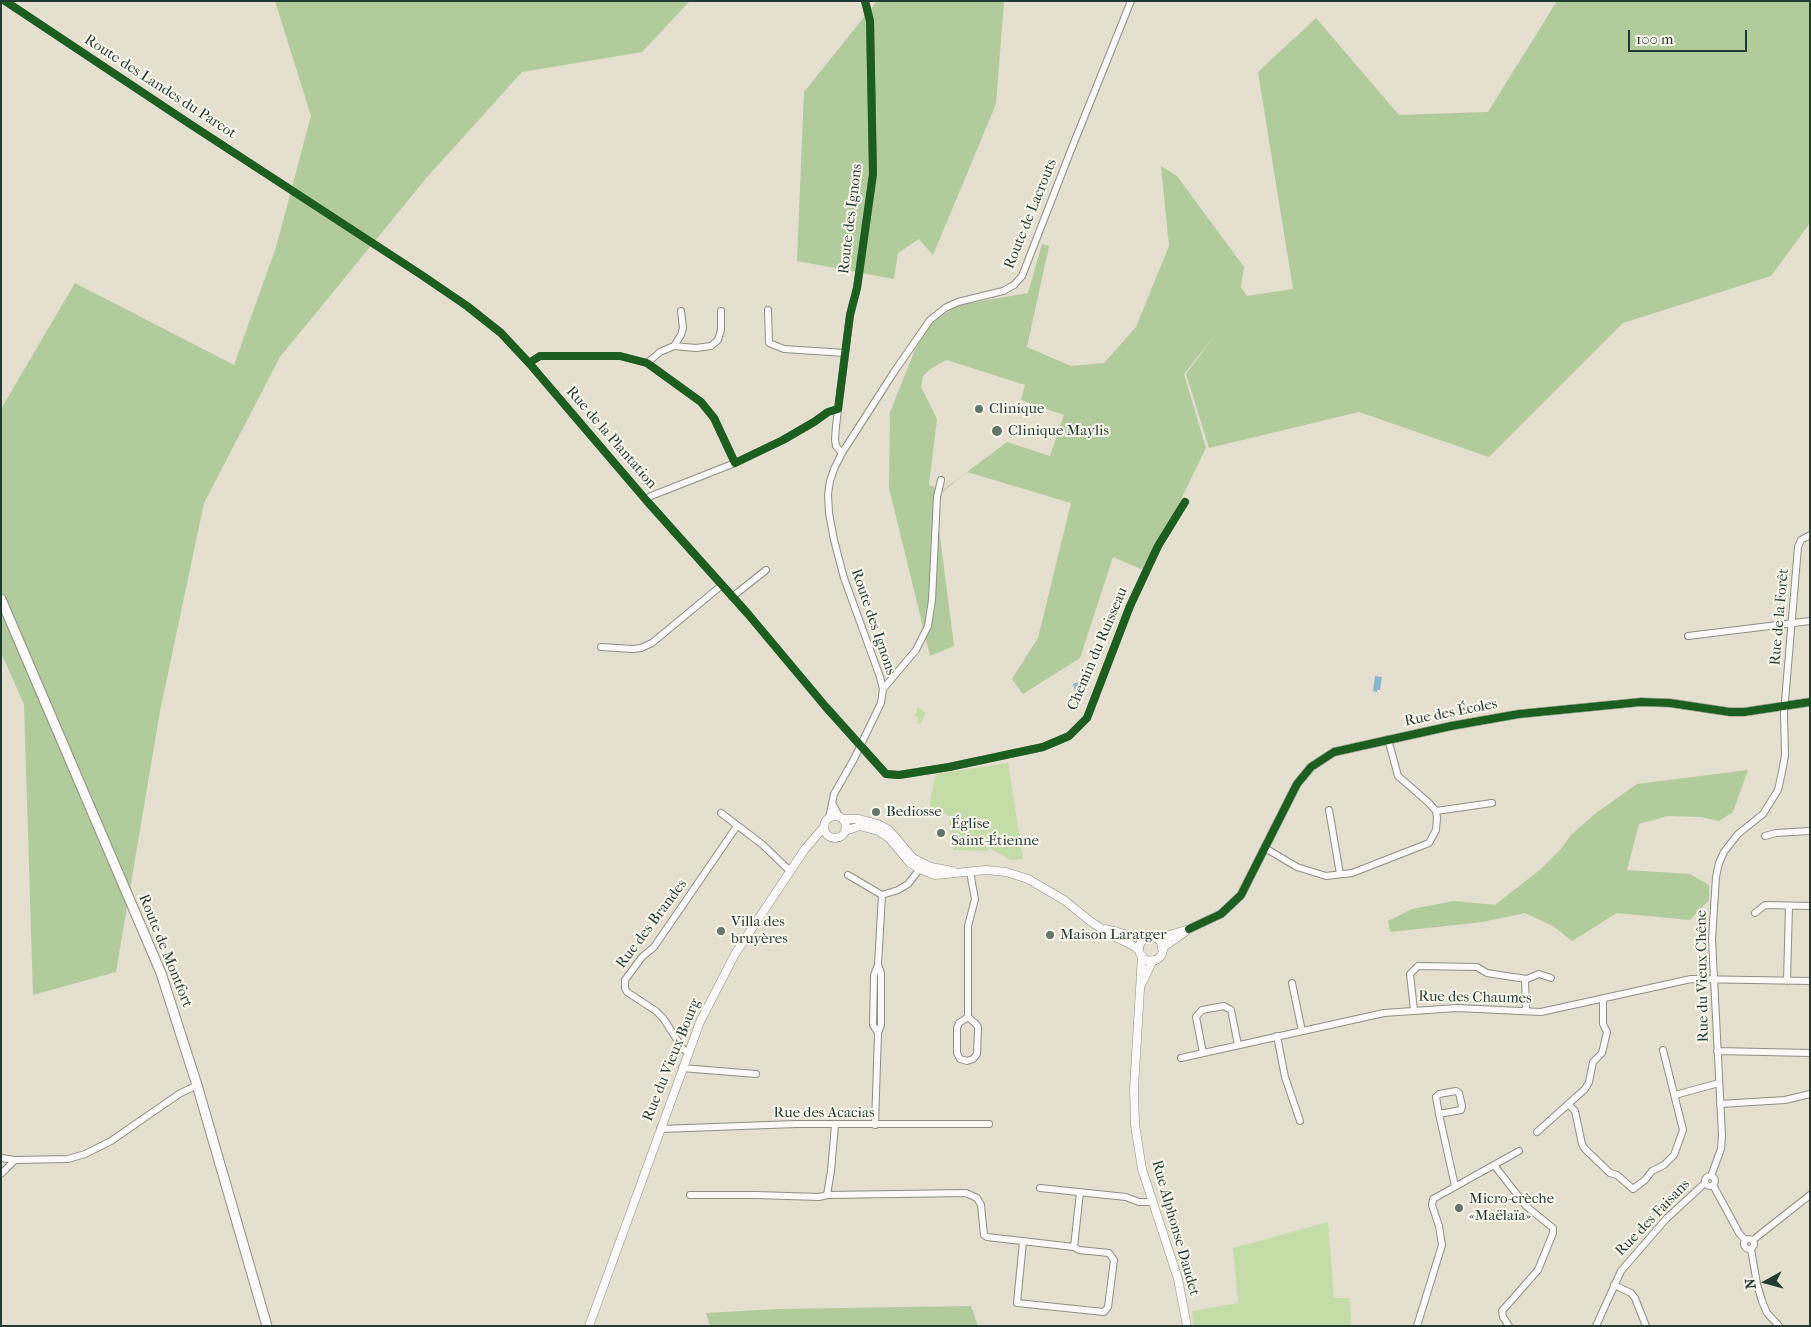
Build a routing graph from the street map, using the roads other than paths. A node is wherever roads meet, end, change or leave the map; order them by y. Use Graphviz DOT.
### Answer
graph roads {
  1 [pos="6,1"];
  2 [pos="865,1"];
  3 [pos="1131,1"];
  4 [pos="300,195"];
  5 [pos="768,310"];
  6 [pos="721,311"];
  7 [pos="681,312"];
  8 [pos="674,346"];
  9 [pos="845,352"];
  10 [pos="529,363"];
  11 [pos="647,363"];
  12 [pos="838,408"];
  13 [pos="842,453"];
  14 [pos="735,463"];
  15 [pos="941,480"];
  16 [pos="646,500"];
  17 [pos="1184,502"];
  18 [pos="1810,536"];
  19 [pos="766,570"];
  20 [pos="722,585"];
  21 [pos="732,597"];
  22 [pos="1,599"];
  23 [pos="1810,621"];
  24 [pos="1792,624"];
  25 [pos="1688,636"];
  26 [pos="601,647"];
  27 [pos="883,690"];
  28 [pos="1810,702"];
  29 [pos="1785,706"];
  30 [pos="1388,739"];
  31 [pos="861,745"];
  32 [pos="832,803"];
  33 [pos="1492,803"];
  34 [pos="1329,810"];
  35 [pos="1436,811"];
  36 [pos="721,813"];
  37 [pos="829,818"];
  38 [pos="841,818"];
  39 [pos="738,826"];
  40 [pos="824,827"];
  41 [pos="845,831"];
  42 [pos="1810,831"];
  43 [pos="829,836"];
  44 [pos="1765,836"];
  45 [pos="1265,848"];
  46 [pos="805,849"];
  47 [pos="921,867"];
  48 [pos="790,871"];
  49 [pos="970,872"];
  50 [pos="1340,874"];
  51 [pos="848,875"];
  52 [pos="882,895"];
  53 [pos="1789,906"];
  54 [pos="1810,906"];
  55 [pos="1755,913"];
  56 [pos="1098,926"];
  57 [pos="1189,929"];
  58 [pos="1145,939"];
  59 [pos="1157,939"];
  60 [pos="1162,948"];
  61 [pos="1140,953"];
  62 [pos="1153,960"];
  63 [pos="1551,978"];
  64 [pos="1525,979"];
  65 [pos="1713,979"];
  66 [pos="1787,981"];
  67 [pos="1810,981"];
  68 [pos="1292,983"];
  69 [pos="1140,989"];
  70 [pos="1603,999"];
  71 [pos="1414,1010"];
  72 [pos="1526,1010"];
  73 [pos="968,1017"];
  74 [pos="1302,1031"];
  75 [pos="1277,1036"];
  76 [pos="1238,1046"];
  77 [pos="1663,1050"];
  78 [pos="1717,1051"];
  79 [pos="688,1052"];
  80 [pos="1203,1053"];
  81 [pos="1810,1053"];
  82 [pos="1181,1058"];
  83 [pos="682,1068"];
  84 [pos="756,1074"];
  85 [pos="1719,1084"];
  86 [pos="198,1085"];
  87 [pos="1810,1094"];
  88 [pos="1675,1095"];
  89 [pos="1568,1104"];
  90 [pos="1720,1104"];
  91 [pos="1439,1114"];
  92 [pos="1300,1121"];
  93 [pos="989,1124"];
  94 [pos="835,1125"];
  95 [pos="875,1125"];
  96 [pos="660,1129"];
  97 [pos="1537,1132"];
  98 [pos="1519,1151"];
  99 [pos="1,1158"];
  100 [pos="15,1160"];
  101 [pos="1494,1165"];
  102 [pos="1,1174"];
  103 [pos="1711,1176"];
  104 [pos="1705,1183"];
  105 [pos="1713,1185"];
  106 [pos="1455,1186"];
  107 [pos="1040,1188"];
  108 [pos="1080,1192"];
  109 [pos="690,1195"];
  110 [pos="826,1195"];
  111 [pos="1810,1195"];
  112 [pos="1151,1202"];
  113 [pos="1746,1240"];
  114 [pos="1753,1240"];
  115 [pos="1023,1242"];
  116 [pos="1074,1247"];
  117 [pos="1750,1249"];
  118 [pos="1614,1285"];
  119 [pos="267,1326"];
  120 [pos="589,1326"];
  121 [pos="1187,1326"];
  122 [pos="1417,1326"];
  123 [pos="1509,1326"];
  124 [pos="1596,1326"];
  125 [pos="1646,1326"];
  126 [pos="1779,1326"];
  1 -- 4 [label="street, Route des Landes du Parcot"];
  2 -- 9 [label="street, Route des Ignons"];
  3 -- 13 [label="street, Route de Lacrouts"];
  4 -- 10 [label="street, Rue de la Plantation"];
  5 -- 9 [label="street"];
  6 -- 8 [label="street"];
  7 -- 8 [label="street"];
  8 -- 11 [label="street"];
  9 -- 12 [label="street, Route des Ignons"];
  10 -- 11 [label="street"];
  10 -- 16 [label="street, Rue de la Plantation"];
  11 -- 14 [label="street"];
  12 -- 13 [label="street, Route des Ignons"];
  12 -- 14 [label="street"];
  13 -- 27 [label="street, Route des Ignons"];
  14 -- 16 [label="street"];
  15 -- 27 [label="street"];
  16 -- 20 [label="street, Rue de la Plantation"];
  17 -- 31 [label="street, Chemin du Ruisseau"];
  18 -- 24 [label="street, Rue de la Forêt"];
  19 -- 21 [label="street"];
  20 -- 21 [label="street, Rue de la Plantation"];
  20 -- 26 [label="street"];
  21 -- 31 [label="street, Rue de la Plantation"];
  22 -- 86 [label="main road, Route de Montfort"];
  23 -- 24 [label="street"];
  24 -- 25 [label="street"];
  24 -- 29 [label="street, Rue de la Forêt"];
  27 -- 31 [label="street, Route des Ignons"];
  28 -- 29 [label="street, Rue des Écoles"];
  29 -- 30 [label="street, Rue des Écoles"];
  29 -- 65 [label="street, Rue du Vieux Chêne"];
  30 -- 35 [label="street"];
  30 -- 45 [label="street, Rue des Écoles"];
  31 -- 32 [label="street"];
  32 -- 37 [label="street"];
  32 -- 38 [label="street"];
  33 -- 35 [label="street"];
  34 -- 50 [label="street"];
  35 -- 50 [label="street"];
  36 -- 39 [label="street"];
  37 -- 38 [label="street"];
  37 -- 40 [label="street"];
  38 -- 41 [label="street"];
  38 -- 47 [label="street"];
  39 -- 48 [label="street"];
  39 -- 79 [label="street, Rue des Brandes"];
  40 -- 43 [label="street"];
  40 -- 46 [label="street, Rue du Vieux Bourg"];
  41 -- 43 [label="street"];
  41 -- 47 [label="street"];
  42 -- 44 [label="street"];
  43 -- 46 [label="street"];
  45 -- 50 [label="street"];
  45 -- 57 [label="street, Rue des Écoles"];
  46 -- 48 [label="street, Rue du Vieux Bourg"];
  47 -- 49 [label="street"];
  47 -- 52 [label="street"];
  48 -- 79 [label="street, Rue du Vieux Bourg"];
  49 -- 56 [label="street"];
  49 -- 73 [label="street"];
  51 -- 52 [label="street"];
  52 -- 95 [label="street"];
  53 -- 54 [label="street"];
  53 -- 55 [label="street"];
  53 -- 66 [label="street"];
  56 -- 58 [label="street"];
  56 -- 61 [label="street"];
  57 -- 59 [label="street, Rue des Écoles"];
  57 -- 60 [label="street, Rue des Écoles"];
  58 -- 59 [label="street"];
  58 -- 61 [label="street"];
  59 -- 60 [label="street"];
  60 -- 62 [label="street"];
  61 -- 62 [label="street"];
  61 -- 69 [label="street, Rue Alphonse Daudet"];
  62 -- 69 [label="street, Rue Alphonse Daudet"];
  63 -- 64 [label="street"];
  64 -- 71 [label="street"];
  64 -- 72 [label="street"];
  65 -- 66 [label="street, Rue des Chaumes"];
  65 -- 70 [label="street, Rue des Chaumes"];
  65 -- 78 [label="street, Rue du Vieux Chêne"];
  66 -- 67 [label="street, Rue des Chaumes"];
  68 -- 74 [label="street"];
  69 -- 112 [label="street, Rue Alphonse Daudet"];
  70 -- 72 [label="street, Rue des Chaumes"];
  70 -- 89 [label="street"];
  71 -- 72 [label="street, Rue des Chaumes"];
  71 -- 74 [label="street, Rue des Chaumes"];
  73 -- 73 [label="street"];
  74 -- 75 [label="street, Rue des Chaumes"];
  75 -- 76 [label="street, Rue des Chaumes"];
  75 -- 92 [label="street"];
  76 -- 80 [label="street, Rue des Chaumes"];
  76 -- 80 [label="street"];
  77 -- 88 [label="street"];
  78 -- 81 [label="street"];
  78 -- 85 [label="street, Rue du Vieux Chêne"];
  79 -- 83 [label="street, Rue du Vieux Bourg"];
  80 -- 82 [label="street, Rue des Chaumes"];
  83 -- 84 [label="street"];
  83 -- 96 [label="street, Rue du Vieux Bourg"];
  85 -- 88 [label="street"];
  85 -- 90 [label="street, Rue du Vieux Chêne"];
  86 -- 100 [label="street"];
  86 -- 119 [label="main road, Route de Montfort"];
  87 -- 90 [label="street"];
  88 -- 89 [label="street"];
  89 -- 97 [label="street"];
  90 -- 103 [label="street, Rue du Vieux Chêne"];
  91 -- 91 [label="street"];
  91 -- 106 [label="street"];
  93 -- 95 [label="street, Rue des Acacias"];
  94 -- 95 [label="street, Rue des Acacias"];
  94 -- 96 [label="street, Rue des Acacias"];
  94 -- 110 [label="street"];
  96 -- 120 [label="street, Rue du Vieux Bourg"];
  98 -- 101 [label="street"];
  99 -- 100 [label="street"];
  100 -- 102 [label="street"];
  101 -- 106 [label="street"];
  101 -- 123 [label="street"];
  103 -- 104 [label="street"];
  103 -- 105 [label="street"];
  104 -- 105 [label="street"];
  104 -- 118 [label="street, Rue des Faisans"];
  105 -- 113 [label="street"];
  106 -- 122 [label="street"];
  107 -- 108 [label="street"];
  108 -- 112 [label="street"];
  108 -- 116 [label="street"];
  109 -- 110 [label="street"];
  110 -- 115 [label="street"];
  111 -- 114 [label="street"];
  112 -- 121 [label="street, Rue Alphonse Daudet"];
  113 -- 114 [label="street"];
  113 -- 117 [label="street"];
  114 -- 117 [label="street"];
  115 -- 116 [label="street"];
  115 -- 116 [label="street"];
  117 -- 126 [label="street"];
  118 -- 124 [label="street, Rue des Faisans"];
  118 -- 125 [label="street"];
}
